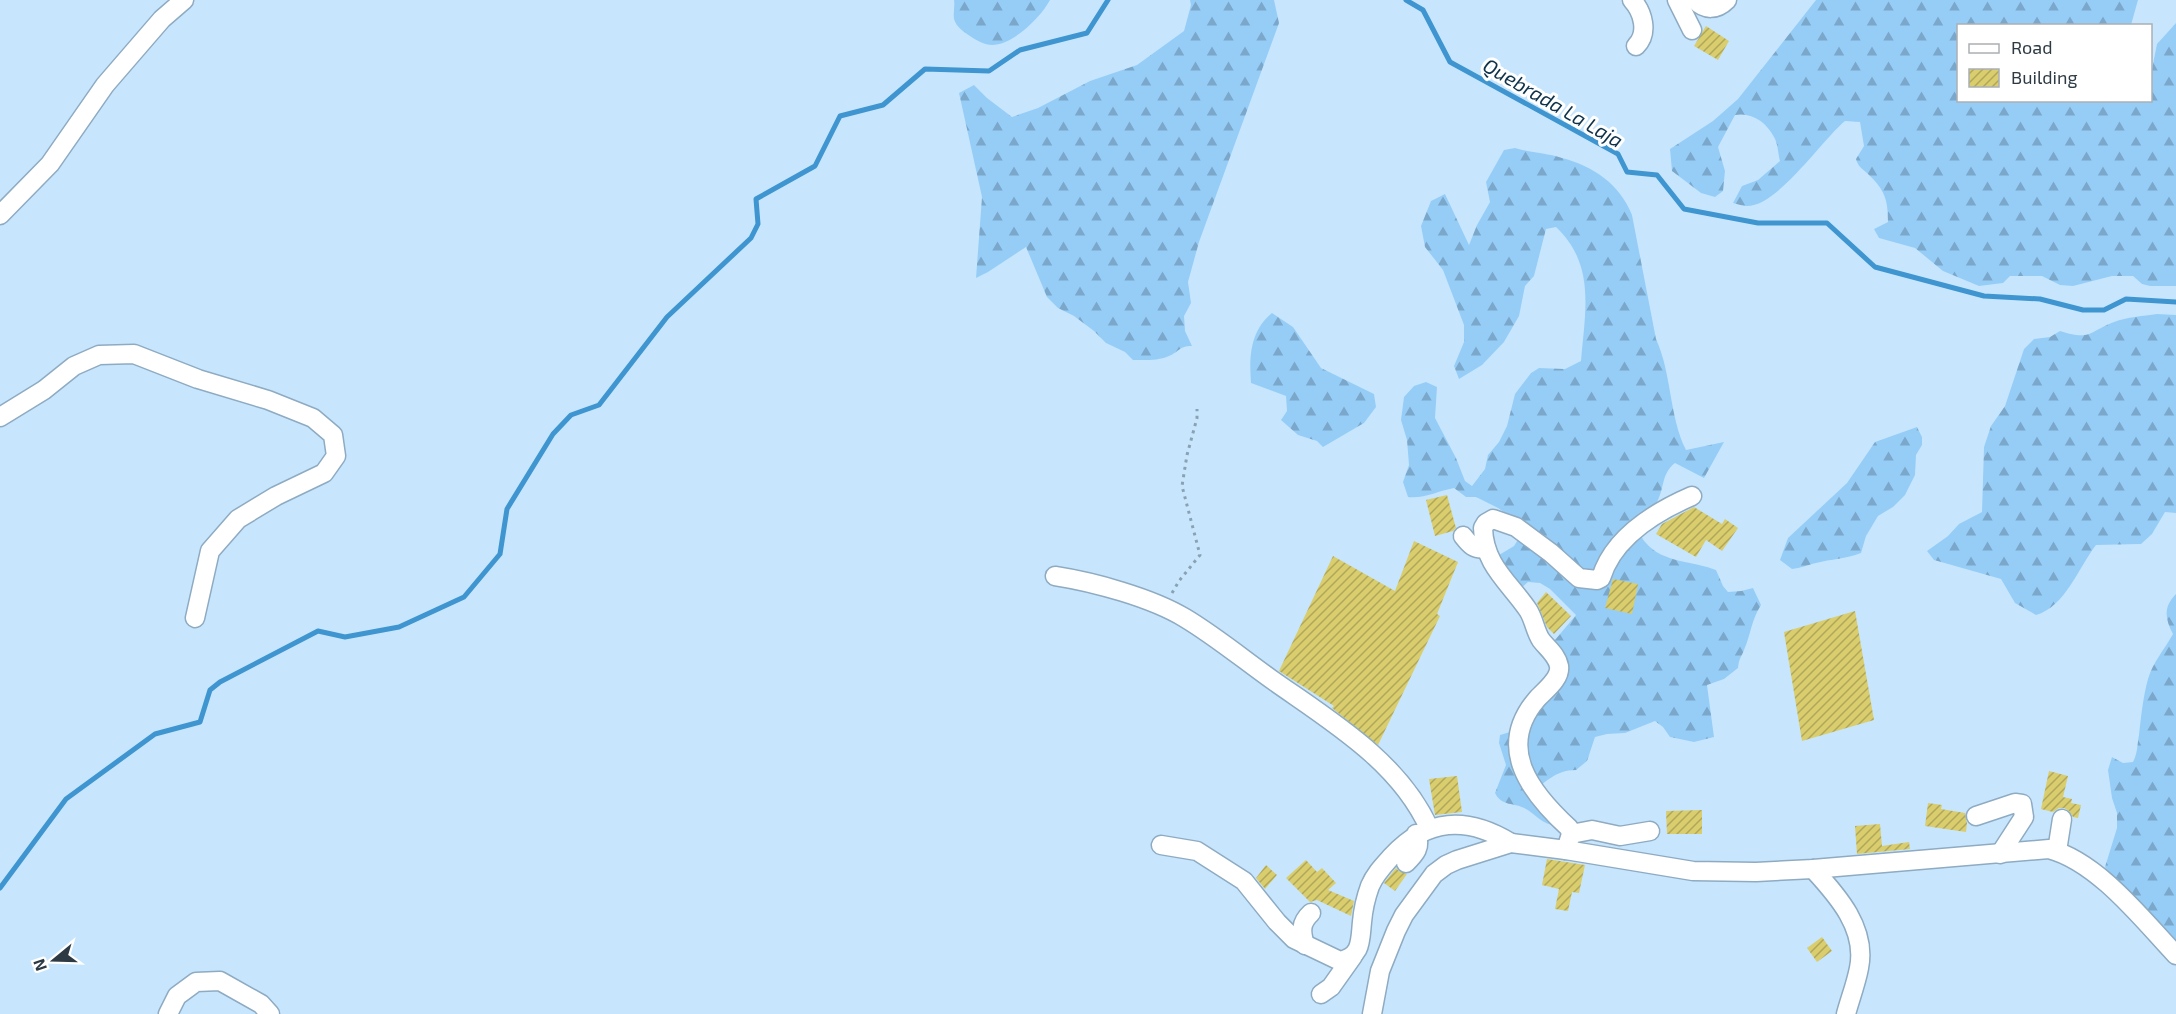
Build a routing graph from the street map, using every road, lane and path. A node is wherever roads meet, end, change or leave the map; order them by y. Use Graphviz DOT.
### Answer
graph roads {
  1 [pos="184,0"];
  2 [pos="1632,0"];
  3 [pos="1677,0"];
  4 [pos="1695,0"];
  5 [pos="1727,0"];
  6 [pos="1692,30"];
  7 [pos="1635,46"];
  8 [pos="0,215"];
  9 [pos="1197,409"];
  10 [pos="0,417"];
  11 [pos="1692,496"];
  12 [pos="1463,536"];
  13 [pos="1486,548"];
  14 [pos="1055,576"];
  15 [pos="1166,608"];
  16 [pos="195,618"];
  17 [pos="1418,779"];
  18 [pos="1418,805"];
  19 [pos="1976,816"];
  20 [pos="2062,819"];
  21 [pos="1423,831"];
  22 [pos="1650,831"];
  23 [pos="1569,842"];
  24 [pos="1511,843"];
  25 [pos="1161,845"];
  26 [pos="2057,851"];
  27 [pos="2000,854"];
  28 [pos="1406,863"];
  29 [pos="1813,869"];
  30 [pos="1311,913"];
  31 [pos="1305,945"];
  32 [pos="2176,955"];
  33 [pos="1353,956"];
  34 [pos="1321,994"];
  35 [pos="168,1014"];
  36 [pos="270,1014"];
  37 [pos="1372,1014"];
  38 [pos="1846,1014"];
  1 -- 8 [label="street"];
  2 -- 7 [label="street"];
  3 -- 6 [label="street"];
  4 -- 5 [label="street"];
  9 -- 15 [label="path"];
  10 -- 16 [label="street"];
  11 -- 13 [label="street"];
  12 -- 13 [label="street"];
  13 -- 23 [label="street"];
  14 -- 15 [label="street"];
  15 -- 18 [label="street"];
  17 -- 18 [label="street"];
  18 -- 21 [label="street"];
  19 -- 27 [label="street"];
  20 -- 26 [label="street"];
  21 -- 24 [label="street"];
  21 -- 28 [label="street"];
  21 -- 33 [label="street"];
  22 -- 23 [label="street"];
  23 -- 24 [label="street"];
  23 -- 29 [label="street"];
  24 -- 37 [label="street"];
  25 -- 31 [label="street"];
  26 -- 27 [label="street"];
  26 -- 32 [label="street"];
  27 -- 29 [label="street"];
  29 -- 38 [label="street"];
  30 -- 31 [label="street"];
  31 -- 33 [label="street"];
  33 -- 34 [label="street"];
  35 -- 36 [label="street"];
}
